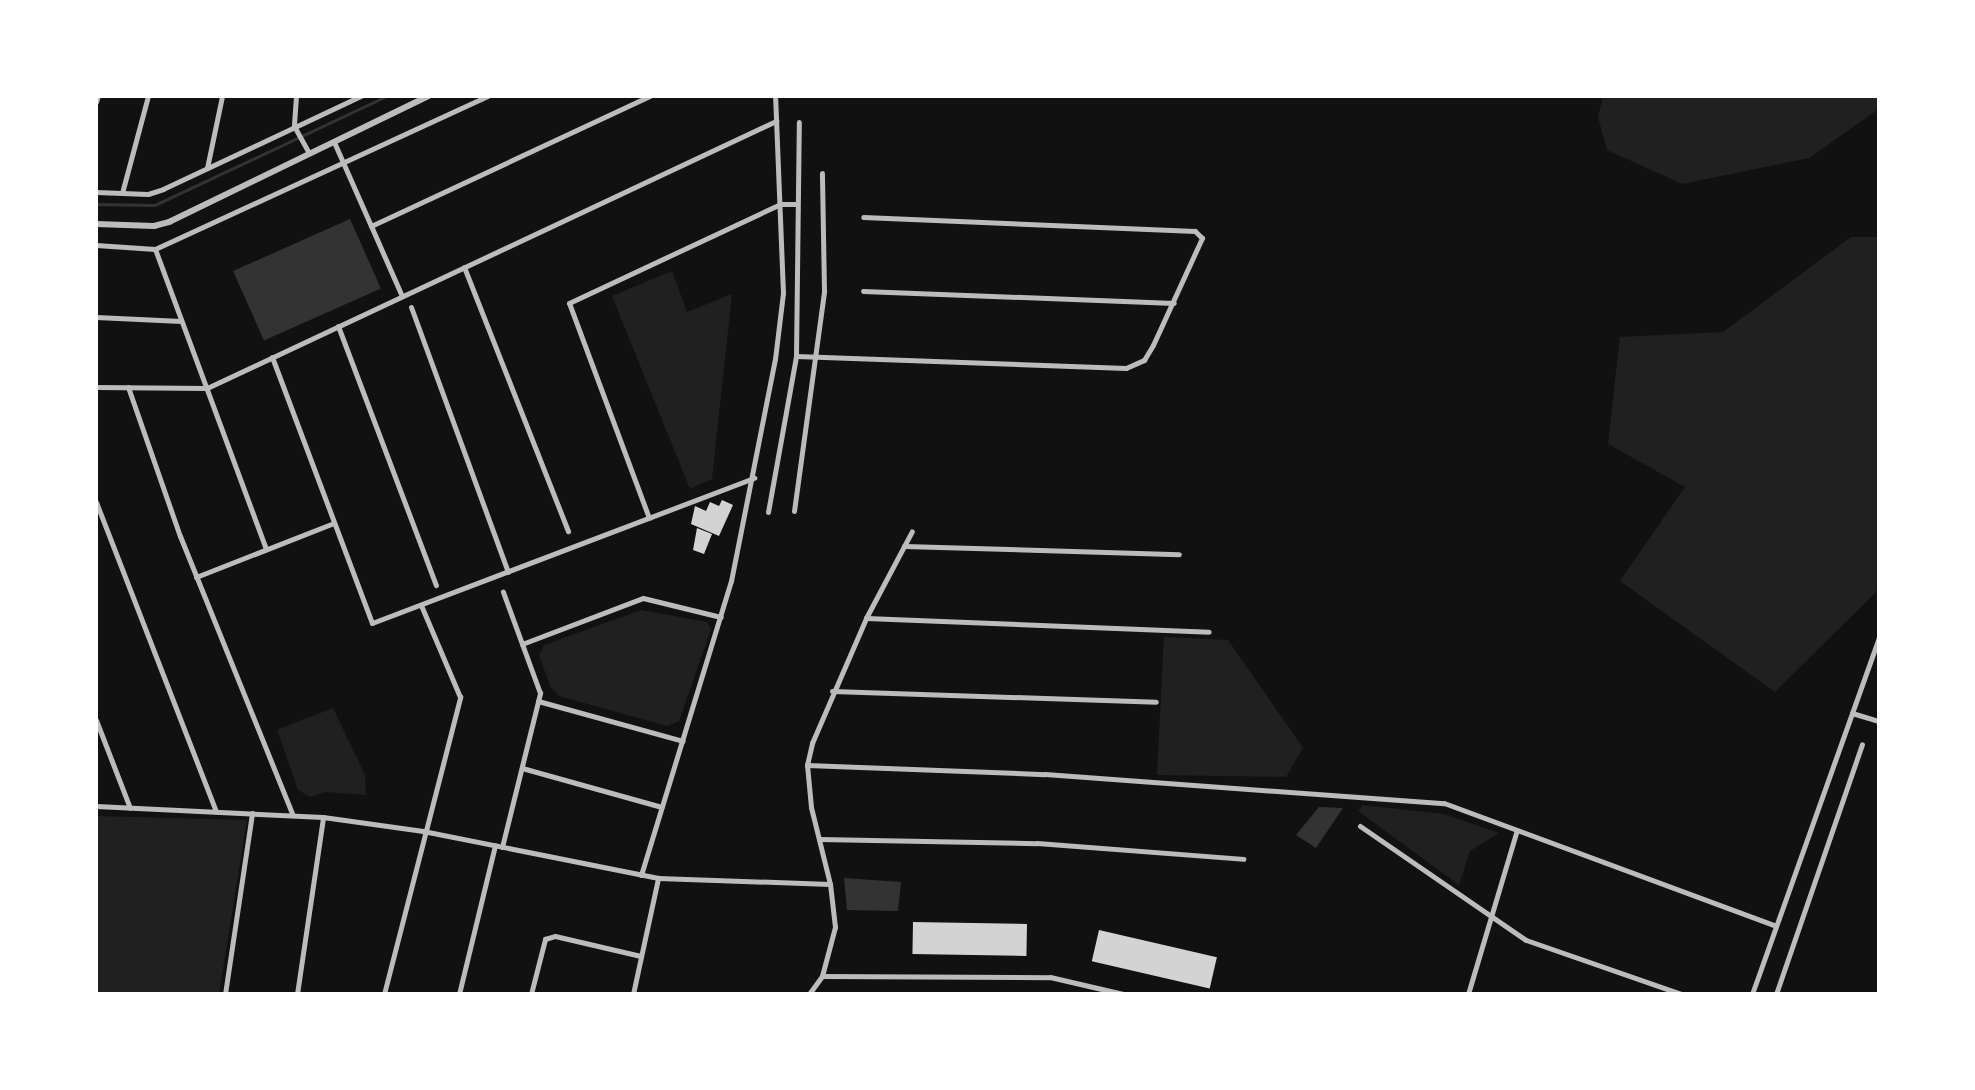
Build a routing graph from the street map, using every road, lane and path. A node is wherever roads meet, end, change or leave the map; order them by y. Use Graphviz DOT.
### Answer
graph roads {
  1 [pos="98,96"];
  2 [pos="148,96"];
  3 [pos="222,96"];
  4 [pos="296,96"];
  5 [pos="360,96"];
  6 [pos="429,96"];
  7 [pos="487,96"];
  8 [pos="650,96"];
  9 [pos="775,96"];
  10 [pos="96,102"];
  11 [pos="776,121"];
  12 [pos="799,122"];
  13 [pos="294,126"];
  14 [pos="334,142"];
  15 [pos="309,153"];
  16 [pos="344,164"];
  17 [pos="207,168"];
  18 [pos="822,173"];
  19 [pos="96,192"];
  20 [pos="122,193"];
  21 [pos="780,204"];
  22 [pos="797,204"];
  23 [pos="863,217"];
  24 [pos="96,223"];
  25 [pos="371,226"];
  26 [pos="96,245"];
  27 [pos="155,249"];
  28 [pos="464,267"];
  29 [pos="863,291"];
  30 [pos="402,296"];
  31 [pos="1174,303"];
  32 [pos="411,307"];
  33 [pos="96,317"];
  34 [pos="181,321"];
  35 [pos="338,326"];
  36 [pos="796,356"];
  37 [pos="272,357"];
  38 [pos="817,357"];
  39 [pos="96,387"];
  40 [pos="128,387"];
  41 [pos="207,388"];
  42 [pos="754,478"];
  43 [pos="96,502"];
  44 [pos="794,511"];
  45 [pos="768,512"];
  46 [pos="649,518"];
  47 [pos="334,523"];
  48 [pos="568,531"];
  49 [pos="912,531"];
  50 [pos="904,546"];
  51 [pos="266,549"];
  52 [pos="1179,554"];
  53 [pos="508,572"];
  54 [pos="196,577"];
  55 [pos="436,585"];
  56 [pos="503,592"];
  57 [pos="421,605"];
  58 [pos="721,617"];
  59 [pos="866,618"];
  60 [pos="1209,632"];
  61 [pos="1879,637"];
  62 [pos="522,644"];
  63 [pos="832,691"];
  64 [pos="538,701"];
  65 [pos="1156,702"];
  66 [pos="1852,713"];
  67 [pos="96,720"];
  68 [pos="1879,721"];
  69 [pos="683,741"];
  70 [pos="1862,744"];
  71 [pos="807,765"];
  72 [pos="522,768"];
  73 [pos="96,806"];
  74 [pos="662,807"];
  75 [pos="130,808"];
  76 [pos="216,812"];
  77 [pos="252,813"];
  78 [pos="293,815"];
  79 [pos="323,817"];
  80 [pos="1360,826"];
  81 [pos="1517,830"];
  82 [pos="422,831"];
  83 [pos="819,839"];
  84 [pos="495,845"];
  85 [pos="502,847"];
  86 [pos="1243,859"];
  87 [pos="641,875"];
  88 [pos="658,878"];
  89 [pos="830,884"];
  90 [pos="1489,916"];
  91 [pos="1776,926"];
  92 [pos="641,956"];
  93 [pos="822,976"];
  94 [pos="225,994"];
  95 [pos="297,994"];
  96 [pos="384,994"];
  97 [pos="459,994"];
  98 [pos="531,994"];
  99 [pos="634,994"];
  100 [pos="809,994"];
  101 [pos="1123,994"];
  102 [pos="1468,994"];
  103 [pos="1681,994"];
  104 [pos="1752,994"];
  105 [pos="1776,994"];
  1 -- 10 [label="street"];
  2 -- 20 [label="street"];
  3 -- 17 [label="street"];
  4 -- 13 [label="street"];
  5 -- 13 [label="street"];
  6 -- 14 [label="street"];
  7 -- 16 [label="street"];
  8 -- 25 [label="street"];
  9 -- 11 [label="street"];
  11 -- 21 [label="street"];
  11 -- 28 [label="street"];
  12 -- 22 [label="street"];
  13 -- 15 [label="street"];
  13 -- 17 [label="street"];
  14 -- 15 [label="street"];
  14 -- 16 [label="street"];
  15 -- 24 [label="street"];
  16 -- 25 [label="street"];
  16 -- 27 [label="street"];
  17 -- 20 [label="street"];
  18 -- 38 [label="street"];
  19 -- 20 [label="street"];
  21 -- 22 [label="street"];
  21 -- 42 [label="street"];
  21 -- 46 [label="street"];
  22 -- 36 [label="street"];
  23 -- 31 [label="street"];
  25 -- 30 [label="street"];
  26 -- 27 [label="street"];
  27 -- 34 [label="street"];
  28 -- 30 [label="street"];
  28 -- 48 [label="street"];
  29 -- 31 [label="street"];
  30 -- 35 [label="street"];
  31 -- 38 [label="street"];
  32 -- 53 [label="street"];
  33 -- 34 [label="street"];
  34 -- 41 [label="street"];
  35 -- 37 [label="street"];
  35 -- 55 [label="street"];
  36 -- 38 [label="street"];
  36 -- 45 [label="street"];
  37 -- 41 [label="street"];
  37 -- 47 [label="street"];
  38 -- 44 [label="street"];
  39 -- 40 [label="street"];
  40 -- 41 [label="street"];
  40 -- 54 [label="street"];
  41 -- 51 [label="street"];
  42 -- 46 [label="street"];
  42 -- 58 [label="street"];
  43 -- 76 [label="street"];
  46 -- 53 [label="street"];
  47 -- 51 [label="street"];
  47 -- 57 [label="street"];
  49 -- 50 [label="street"];
  50 -- 52 [label="street"];
  50 -- 59 [label="street"];
  51 -- 54 [label="street"];
  53 -- 57 [label="street"];
  54 -- 78 [label="street"];
  56 -- 62 [label="street"];
  57 -- 82 [label="street"];
  58 -- 62 [label="street"];
  58 -- 69 [label="street"];
  59 -- 60 [label="street"];
  59 -- 63 [label="street"];
  61 -- 66 [label="street"];
  62 -- 64 [label="street"];
  63 -- 65 [label="street"];
  63 -- 71 [label="street"];
  64 -- 69 [label="street"];
  64 -- 72 [label="street"];
  66 -- 68 [label="street"];
  66 -- 91 [label="street"];
  67 -- 75 [label="street"];
  69 -- 74 [label="street"];
  70 -- 105 [label="street"];
  71 -- 81 [label="street"];
  71 -- 83 [label="street"];
  72 -- 74 [label="street"];
  72 -- 85 [label="street"];
  73 -- 75 [label="street"];
  74 -- 87 [label="street"];
  75 -- 76 [label="street"];
  76 -- 77 [label="street"];
  77 -- 78 [label="street"];
  77 -- 94 [label="street"];
  78 -- 79 [label="street"];
  79 -- 82 [label="street"];
  79 -- 95 [label="street"];
  80 -- 90 [label="street"];
  81 -- 90 [label="street"];
  81 -- 91 [label="street"];
  82 -- 84 [label="street"];
  82 -- 96 [label="street"];
  83 -- 86 [label="street"];
  83 -- 89 [label="street"];
  84 -- 85 [label="street"];
  84 -- 97 [label="street"];
  85 -- 87 [label="street"];
  87 -- 88 [label="street"];
  88 -- 89 [label="street"];
  88 -- 92 [label="street"];
  89 -- 93 [label="street"];
  90 -- 102 [label="street"];
  90 -- 103 [label="street"];
  91 -- 104 [label="street"];
  92 -- 98 [label="street"];
  92 -- 99 [label="street"];
  93 -- 100 [label="street"];
  93 -- 101 [label="street"];
}
